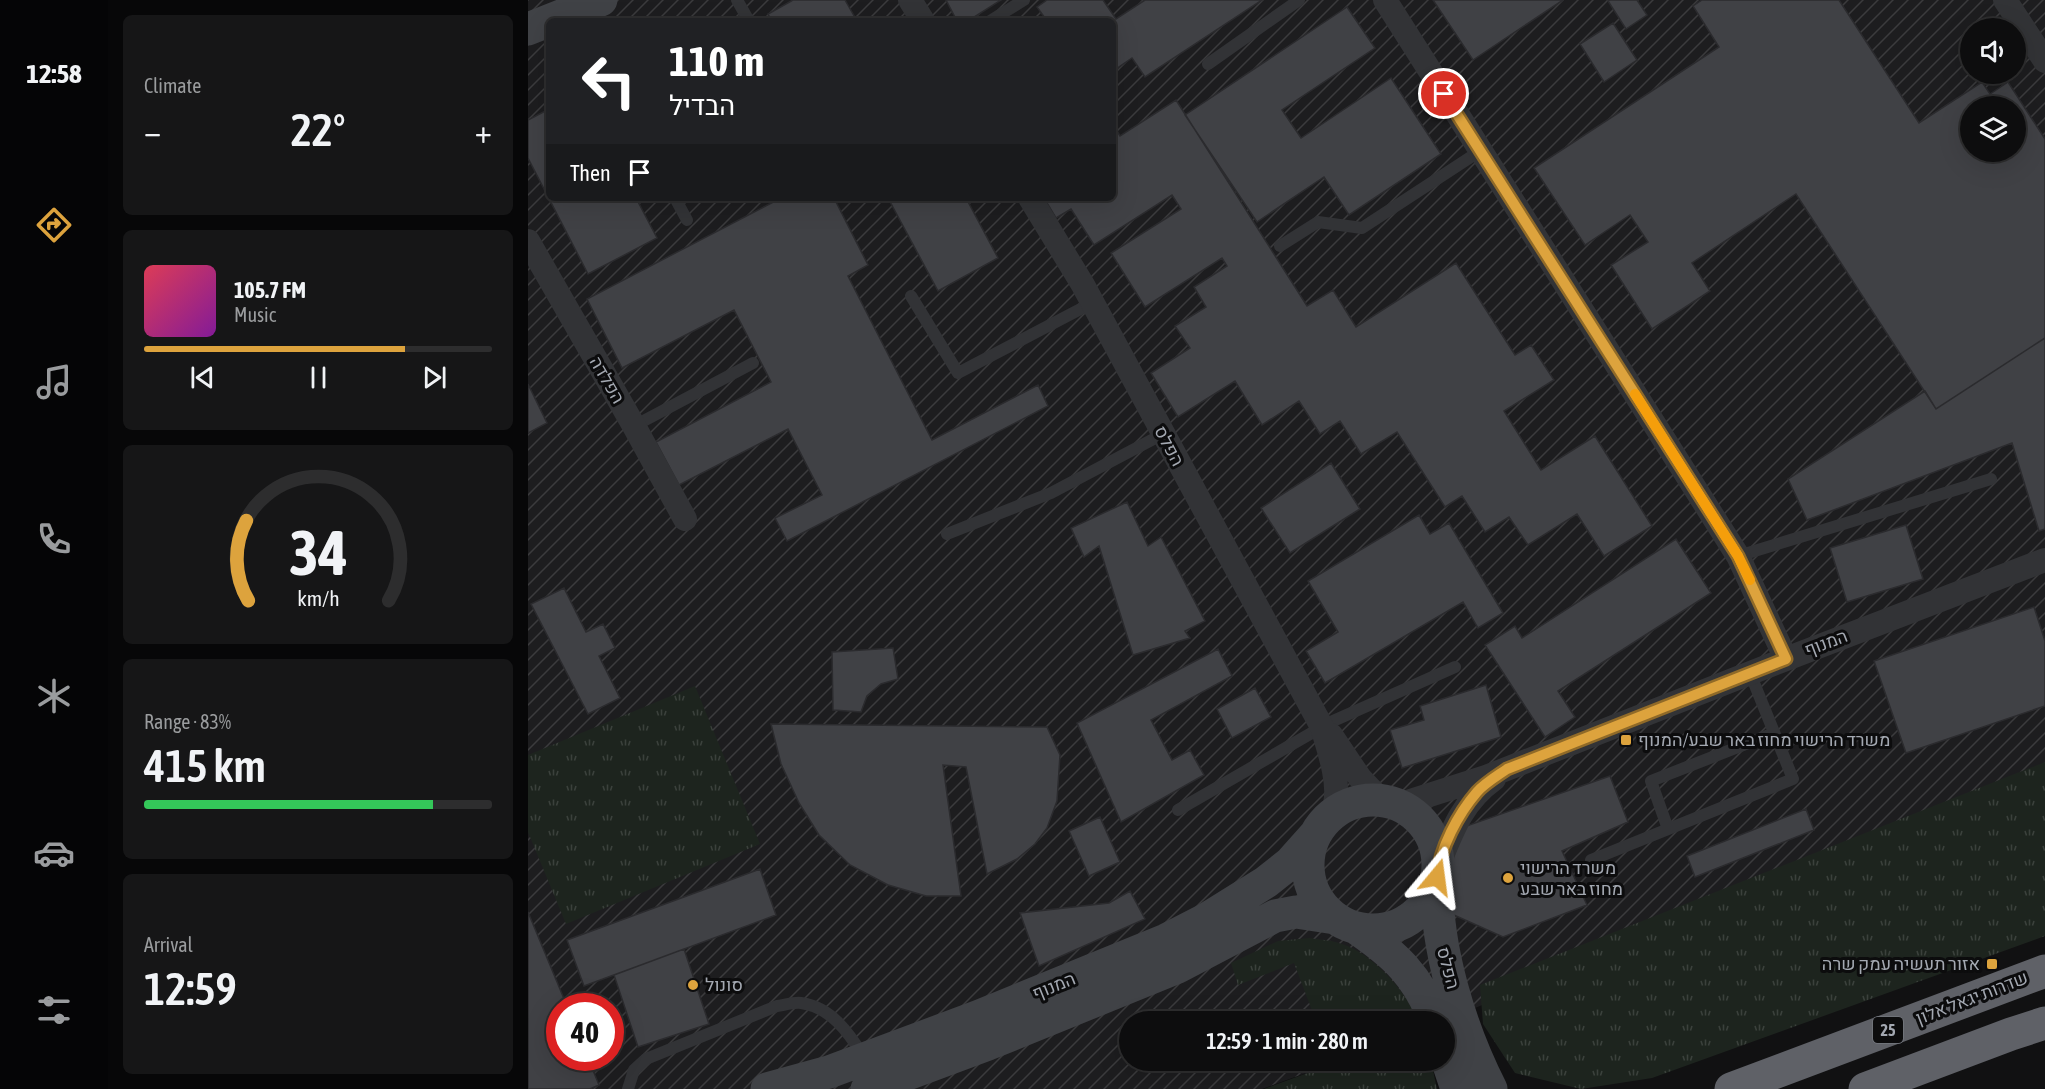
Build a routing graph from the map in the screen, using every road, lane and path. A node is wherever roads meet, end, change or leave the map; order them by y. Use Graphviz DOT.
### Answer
graph roads {
  1 [pos="737,0"];
  2 [pos="910,0"];
  3 [pos="1024,0"];
  4 [pos="1299,0"];
  5 [pos="1385,0"];
  6 [pos="2005,0"];
  7 [pos="585,10"];
  8 [pos="560,18"];
  9 [pos="747,18"];
  10 [pos="921,18"];
  11 [pos="995,18"];
  12 [pos="546,22"];
  13 [pos="528,28"];
  14 [pos="2045,61"];
  15 [pos="1208,64"];
  16 [pos="1480,151"];
  17 [pos="677,201"];
  18 [pos="1032,201"];
  19 [pos="687,220"];
  20 [pos="528,241"];
  21 [pos="1280,246"];
  22 [pos="911,296"];
  23 [pos="1092,303"];
  24 [pos="753,363"];
  25 [pos="634,426"];
  26 [pos="1163,434"];
  27 [pos="1991,480"];
  28 [pos="684,519"];
  29 [pos="947,534"];
  30 [pos="1738,556"];
  31 [pos="2045,561"];
  32 [pos="1786,659"];
  33 [pos="1455,667"];
  34 [pos="1750,673"];
  35 [pos="1323,726"];
  36 [pos="1774,733"];
  37 [pos="1507,769"];
  38 [pos="1390,803"];
  39 [pos="1178,810"];
  40 [pos="1322,826"];
  41 [pos="1668,829"];
  42 [pos="1591,860"];
  43 [pos="1437,872"];
  44 [pos="1346,923"];
  45 [pos="2045,971"];
  46 [pos="1431,1011"];
  47 [pos="2045,1023"];
  48 [pos="1451,1071"];
  49 [pos="869,1076"];
  50 [pos="628,1089"];
  51 [pos="767,1089"];
  52 [pos="1457,1089"];
  53 [pos="1491,1089"];
  54 [pos="1731,1089"];
  55 [pos="1865,1089"];
  1 -- 9 [label="lane"];
  2 -- 10 [label="street"];
  3 -- 11 [label="lane"];
  4 -- 15 [label="lane"];
  5 -- 16 [label="street"];
  6 -- 14 [label="street"];
  7 -- 8 [label="street"];
  12 -- 13 [label="street"];
  16 -- 21 [label="lane"];
  16 -- 30 [label="street"];
  17 -- 19 [label="lane"];
  18 -- 23 [label="street, הפלס"];
  20 -- 25 [label="street, הפלדה"];
  22 -- 23 [label="lane"];
  23 -- 26 [label="street, הפלס"];
  24 -- 25 [label="lane"];
  25 -- 28 [label="street, הפלדה"];
  26 -- 29 [label="lane"];
  26 -- 35 [label="street, הפלס"];
  27 -- 30 [label="lane"];
  30 -- 32 [label="street"];
  31 -- 32 [label="street, המנוף"];
  32 -- 34 [label="street, המנוף"];
  33 -- 35 [label="lane"];
  34 -- 36 [label="lane"];
  34 -- 37 [label="street, המנוף"];
  35 -- 38 [label="street, הפלס"];
  35 -- 39 [label="lane"];
  35 -- 40 [label="street, הפלס"];
  36 -- 41 [label="lane"];
  36 -- 41 [label="lane"];
  37 -- 38 [label="street, המנוף"];
  37 -- 43 [label="street, המנוף"];
  38 -- 40 [label="street"];
  38 -- 43 [label="street"];
  40 -- 44 [label="street"];
  40 -- 49 [label="street, המנוף"];
  41 -- 42 [label="lane"];
  43 -- 44 [label="street"];
  43 -- 53 [label="street, הפלס"];
  44 -- 46 [label="street, הפלס"];
  44 -- 49 [label="street, המנוף"];
  45 -- 54 [label="highway, שדרות יגאל אלון / 25"];
  47 -- 55 [label="highway"];
  48 -- 52 [label="street"];
  49 -- 50 [label="lane"];
  49 -- 51 [label="street, המנוף"];
}
